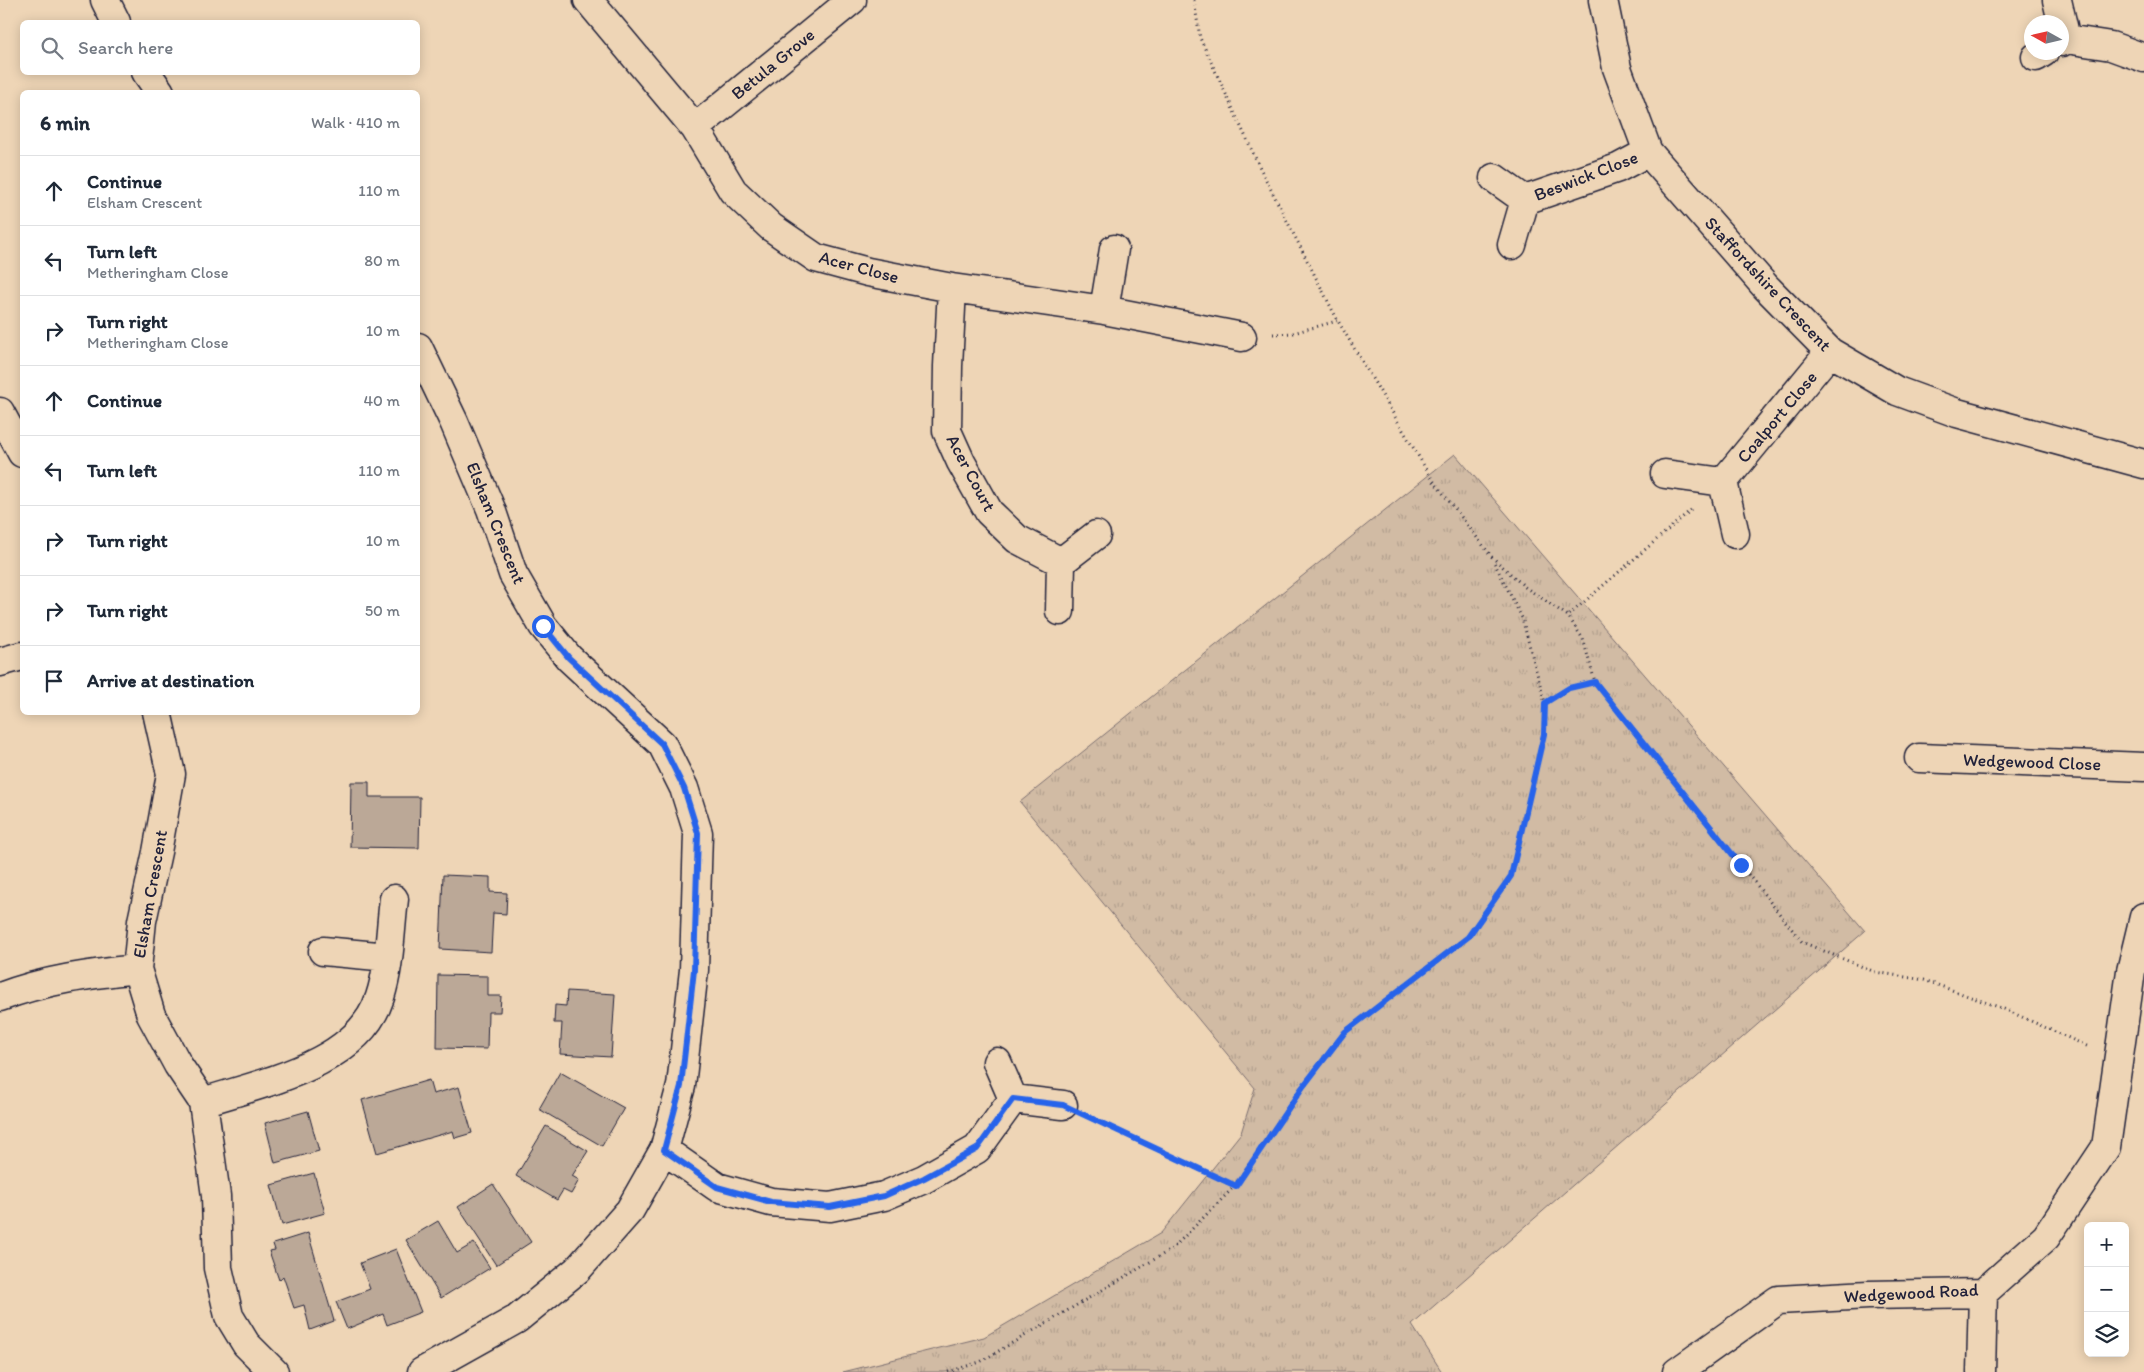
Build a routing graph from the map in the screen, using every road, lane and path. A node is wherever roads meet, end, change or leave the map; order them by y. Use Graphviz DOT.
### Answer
graph roads {
  1 [pos="105,0"];
  2 [pos="588,0"];
  3 [pos="852,0"];
  4 [pos="1194,0"];
  5 [pos="1603,0"];
  6 [pos="2057,0"];
  7 [pos="2055,15"];
  8 [pos="115,20"];
  9 [pos="2069,47"];
  10 [pos="2144,58"];
  11 [pos="148,75"];
  12 [pos="159,90"];
  13 [pos="695,128"];
  14 [pos="1648,152"];
  15 [pos="1494,178"];
  16 [pos="1525,200"];
  17 [pos="1512,245"];
  18 [pos="1114,249"];
  19 [pos="952,288"];
  20 [pos="1104,310"];
  21 [pos="1338,321"];
  22 [pos="1242,337"];
  23 [pos="420,352"];
  24 [pos="1830,352"];
  25 [pos="0,412"];
  26 [pos="20,449"];
  27 [pos="2144,464"];
  28 [pos="1665,474"];
  29 [pos="1723,482"];
  30 [pos="1734,534"];
  31 [pos="1096,535"];
  32 [pos="1492,557"];
  33 [pos="1061,562"];
  34 [pos="1060,611"];
  35 [pos="1568,616"];
  36 [pos="20,657"];
  37 [pos="0,662"];
  38 [pos="1595,682"];
  39 [pos="1545,703"];
  40 [pos="159,715"];
  41 [pos="1919,758"];
  42 [pos="2144,767"];
  43 [pos="394,899"];
  44 [pos="2144,917"];
  45 [pos="323,951"];
  46 [pos="388,957"];
  47 [pos="137,969"];
  48 [pos="2137,972"];
  49 [pos="0,997"];
  50 [pos="2118,1060"];
  51 [pos="996,1062"];
  52 [pos="1013,1099"];
  53 [pos="203,1102"];
  54 [pos="1063,1105"];
  55 [pos="664,1150"];
  56 [pos="1236,1186"];
  57 [pos="1983,1293"];
  58 [pos="274,1372"];
  59 [pos="422,1372"];
  60 [pos="948,1372"];
  61 [pos="1677,1372"];
  62 [pos="1982,1372"];
  1 -- 8 [label="street"];
  2 -- 13 [label="street, Acer Close"];
  3 -- 13 [label="street, Betula Grove"];
  4 -- 21 [label="path"];
  5 -- 14 [label="street, Staffordshire Crescent"];
  6 -- 7 [label="street"];
  9 -- 10 [label="street"];
  11 -- 12 [label="street"];
  13 -- 19 [label="street, Acer Close"];
  14 -- 16 [label="street, Beswick Close"];
  14 -- 24 [label="street, Staffordshire Crescent"];
  15 -- 16 [label="street, Beswick Close"];
  16 -- 17 [label="street, Beswick Close"];
  18 -- 20 [label="street"];
  19 -- 20 [label="street, Acer Close"];
  19 -- 33 [label="street, Acer Court"];
  20 -- 22 [label="street, Acer Close"];
  21 -- 22 [label="path"];
  21 -- 32 [label="path"];
  23 -- 55 [label="street, Elsham Crescent"];
  24 -- 27 [label="street, Staffordshire Crescent"];
  24 -- 29 [label="street, Coalport Close"];
  25 -- 26 [label="street"];
  28 -- 29 [label="street"];
  29 -- 30 [label="street"];
  29 -- 35 [label="path"];
  31 -- 33 [label="street"];
  32 -- 35 [label="path"];
  32 -- 39 [label="path"];
  33 -- 34 [label="street"];
  35 -- 38 [label="path"];
  36 -- 37 [label="street"];
  38 -- 39 [label="path"];
  38 -- 50 [label="path"];
  39 -- 56 [label="path"];
  40 -- 47 [label="street, Elsham Crescent"];
  41 -- 42 [label="street, Wedgewood Close"];
  43 -- 46 [label="street"];
  44 -- 48 [label="street, Wedgewood Road"];
  45 -- 46 [label="street"];
  46 -- 53 [label="street"];
  47 -- 49 [label="street"];
  47 -- 53 [label="street, Elsham Crescent"];
  48 -- 50 [label="street, Wedgewood Road"];
  50 -- 57 [label="street, Wedgewood Road"];
  51 -- 52 [label="street"];
  52 -- 54 [label="street"];
  52 -- 55 [label="street"];
  53 -- 58 [label="street, Elsham Crescent"];
  54 -- 56 [label="path"];
  55 -- 59 [label="street, Elsham Crescent"];
  56 -- 60 [label="path"];
  57 -- 61 [label="street, Wedgewood Road"];
  57 -- 62 [label="street"];
}
